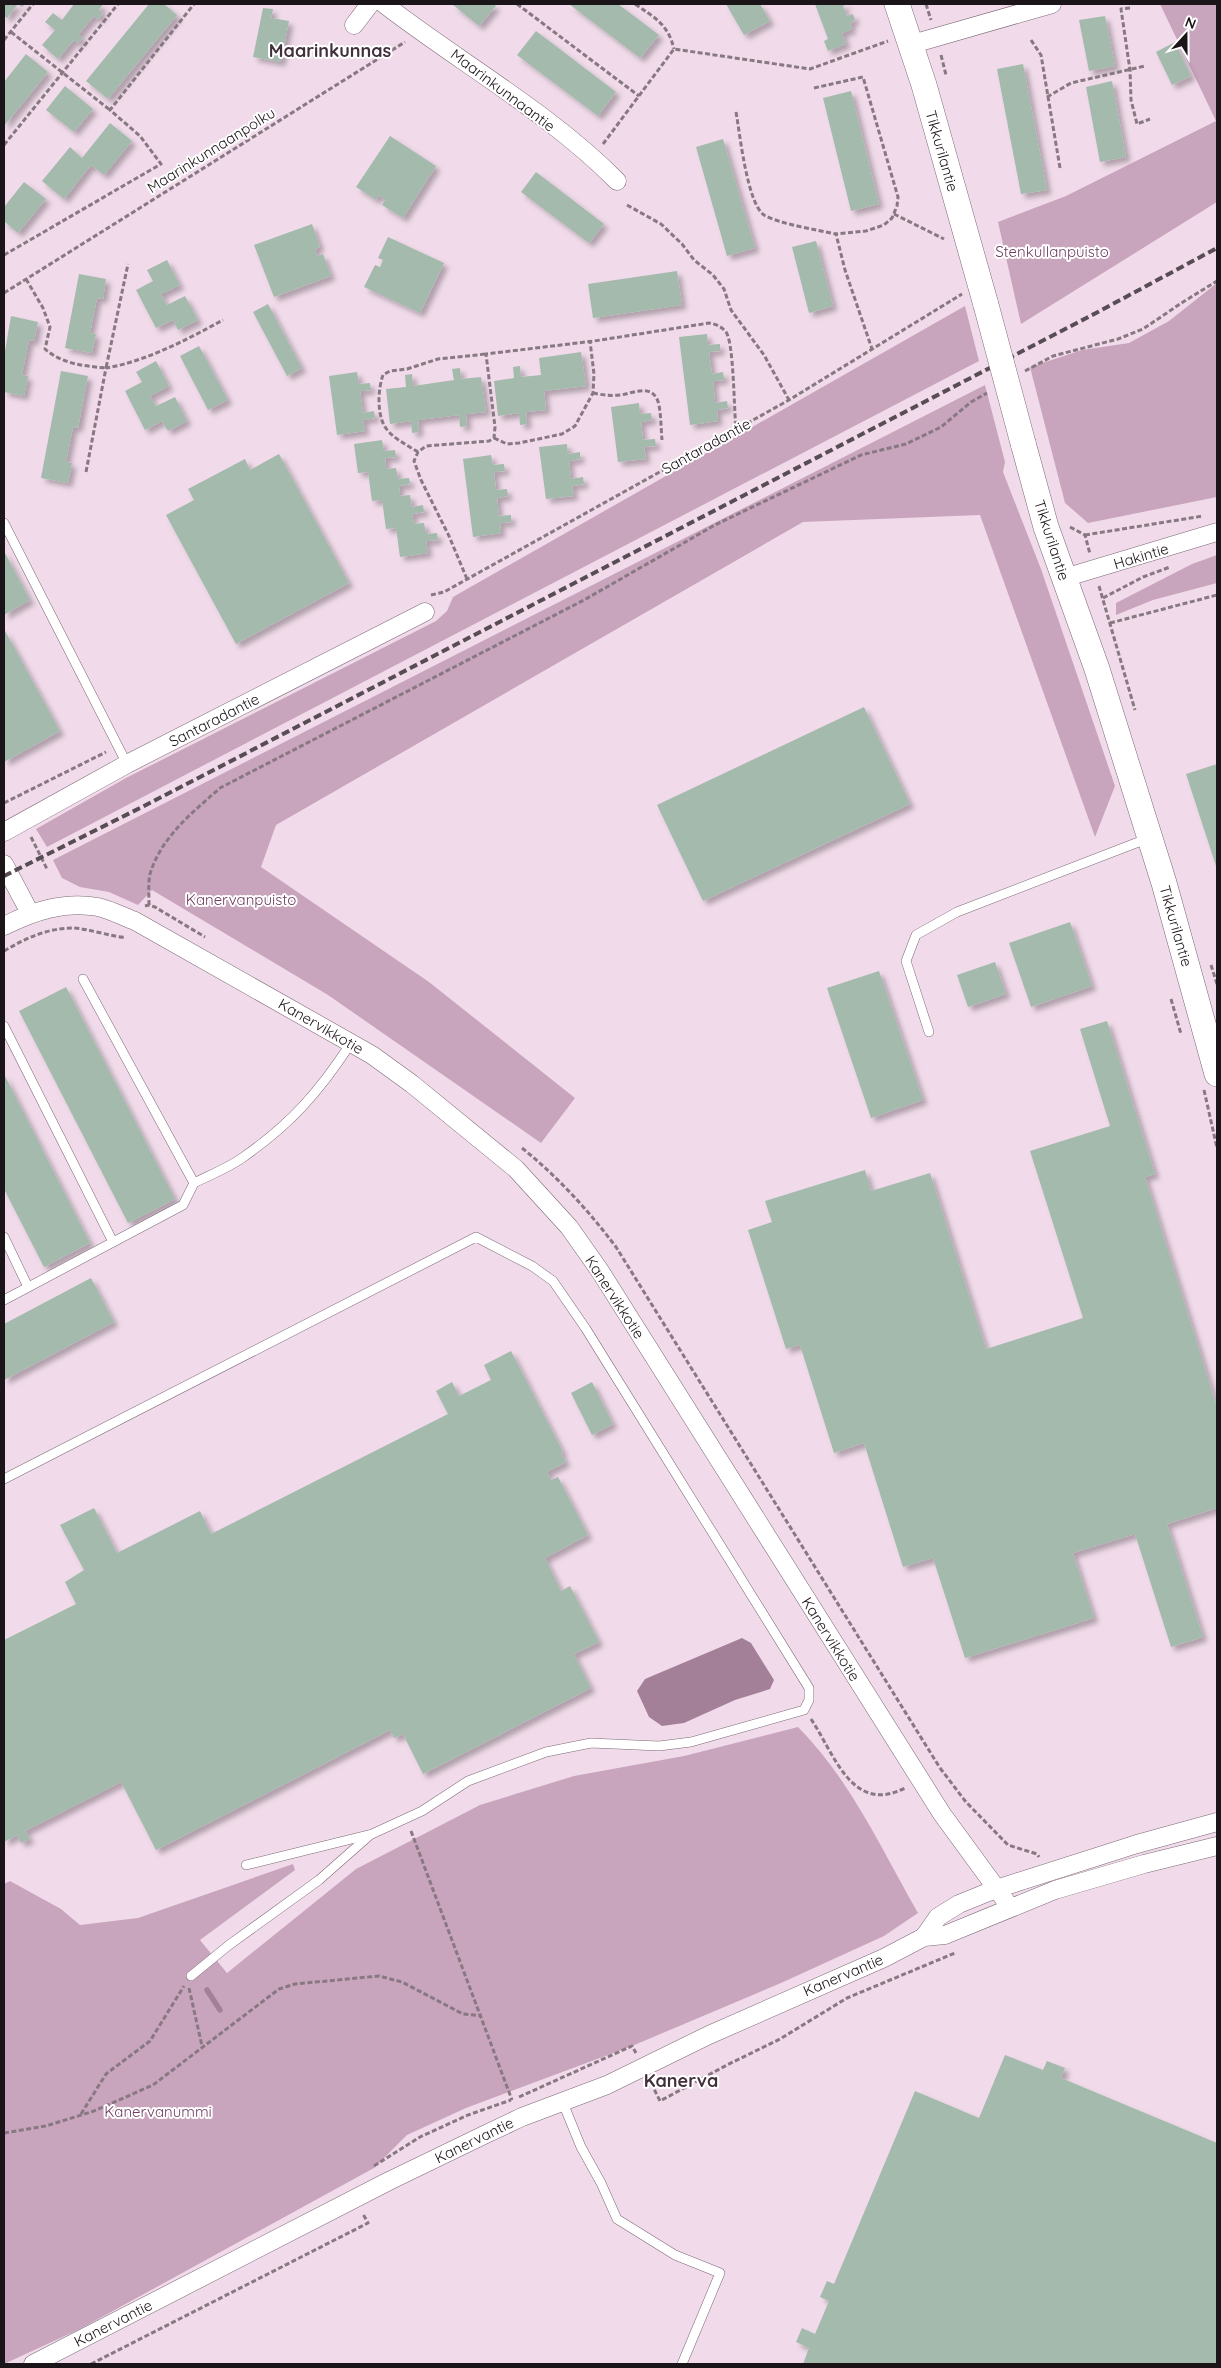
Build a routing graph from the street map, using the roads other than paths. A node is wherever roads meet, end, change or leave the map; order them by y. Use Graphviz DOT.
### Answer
graph roads {
  1 [pos="370,4"];
  2 [pos="384,4"];
  3 [pos="897,4"];
  4 [pos="1052,4"];
  5 [pos="354,25"];
  6 [pos="898,43"];
  7 [pos="618,181"];
  8 [pos="4,523"];
  9 [pos="1217,532"];
  10 [pos="1064,578"];
  11 [pos="426,612"];
  12 [pos="127,764"];
  13 [pos="4,832"];
  14 [pos="1150,838"];
  15 [pos="4,864"];
  16 [pos="30,913"];
  17 [pos="4,926"];
  18 [pos="83,979"];
  19 [pos="4,1026"];
  20 [pos="929,1032"];
  21 [pos="351,1043"];
  22 [pos="1217,1074"];
  23 [pos="194,1183"];
  24 [pos="4,1237"];
  25 [pos="112,1242"];
  26 [pos="28,1287"];
  27 [pos="4,1300"];
  28 [pos="4,1479"];
  29 [pos="1217,1822"];
  30 [pos="372,1834"];
  31 [pos="1217,1846"];
  32 [pos="246,1865"];
  33 [pos="996,1889"];
  34 [pos="1010,1907"];
  35 [pos="924,1937"];
  36 [pos="192,1976"];
  37 [pos="563,2102"];
  38 [pos="33,2364"];
  39 [pos="682,2364"];
  1 -- 5 [label="street"];
  2 -- 7 [label="street, Maarinkunnaantie"];
  3 -- 6 [label="main road, Tikkurilantie"];
  4 -- 6 [label="street"];
  6 -- 10 [label="main road, Tikkurilantie, bridge"];
  8 -- 12 [label="lane"];
  9 -- 10 [label="street, Hakintie"];
  10 -- 14 [label="main road, Tikkurilantie"];
  11 -- 12 [label="street, Santaradantie"];
  12 -- 13 [label="street, Santaradantie"];
  14 -- 20 [label="lane"];
  14 -- 22 [label="main road, Tikkurilantie"];
  15 -- 16 [label="street"];
  16 -- 17 [label="street"];
  16 -- 21 [label="street, Kanervikkotie"];
  18 -- 23 [label="lane"];
  19 -- 25 [label="lane"];
  21 -- 23 [label="lane"];
  21 -- 33 [label="street, Kanervikkotie"];
  23 -- 25 [label="lane"];
  24 -- 26 [label="lane"];
  25 -- 26 [label="lane"];
  26 -- 27 [label="lane"];
  28 -- 30 [label="lane"];
  29 -- 33 [label="street, Kanervantie"];
  30 -- 32 [label="lane"];
  30 -- 36 [label="lane"];
  31 -- 34 [label="street, Kanervantie"];
  33 -- 34 [label="street, Kanervikkotie"];
  33 -- 35 [label="street, Kanervantie"];
  34 -- 35 [label="street, Kanervantie"];
  35 -- 37 [label="street, Kanervantie"];
  37 -- 38 [label="street, Kanervantie"];
  37 -- 39 [label="lane"];
}
